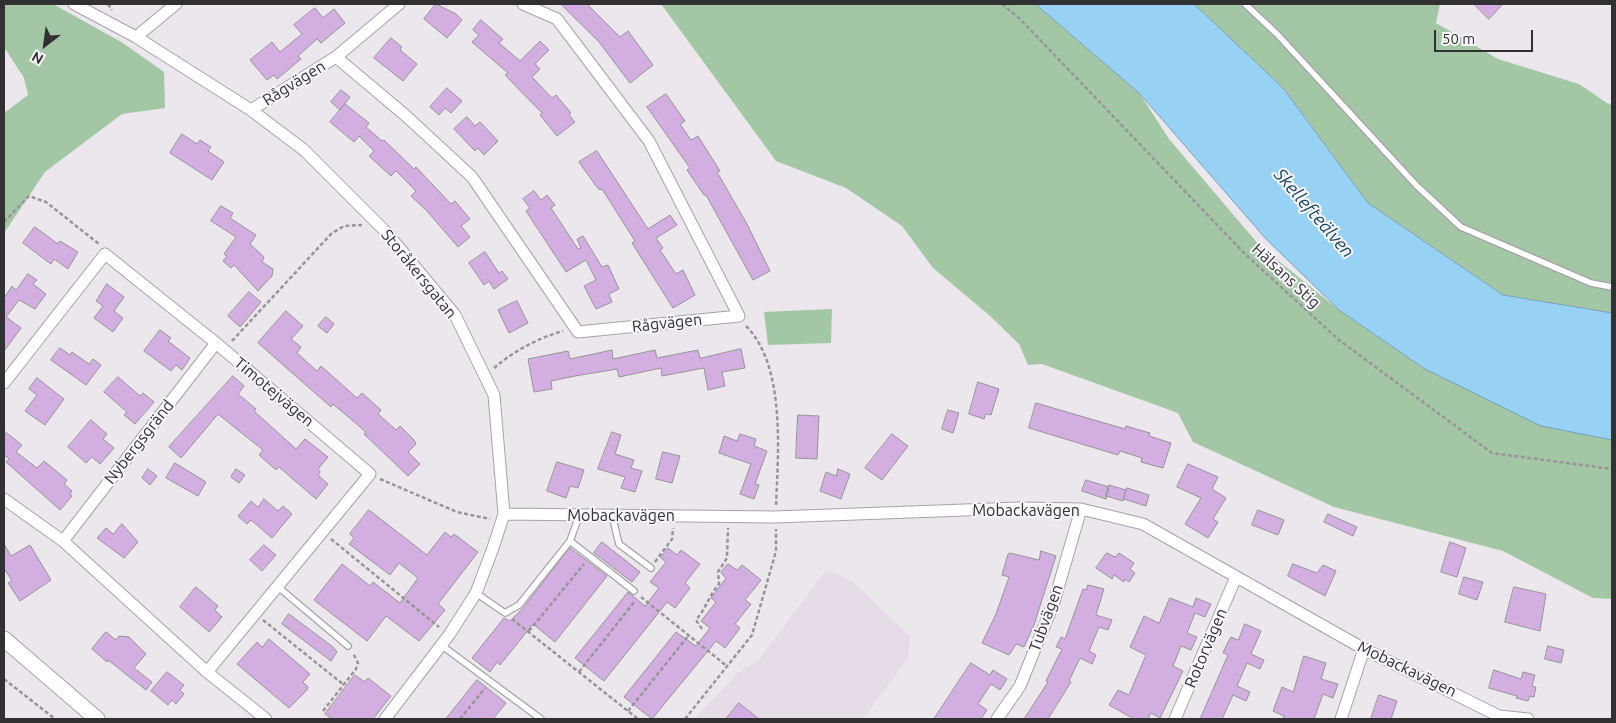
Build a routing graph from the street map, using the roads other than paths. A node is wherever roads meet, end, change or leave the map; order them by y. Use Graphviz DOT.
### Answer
graph roads {
  1 [pos="74,4"];
  2 [pos="176,4"];
  3 [pos="399,4"];
  4 [pos="523,4"];
  5 [pos="1245,4"];
  6 [pos="136,37"];
  7 [pos="336,57"];
  8 [pos="251,110"];
  9 [pos="1612,287"];
  10 [pos="220,346"];
  11 [pos="4,383"];
  12 [pos="4,499"];
  13 [pos="1081,510"];
  14 [pos="612,515"];
  15 [pos="578,516"];
  16 [pos="503,518"];
  17 [pos="63,541"];
  18 [pos="570,542"];
  19 [pos="651,568"];
  20 [pos="1236,577"];
  21 [pos="277,586"];
  22 [pos="634,591"];
  23 [pos="476,593"];
  24 [pos="4,639"];
  25 [pos="441,645"];
  26 [pos="348,646"];
  27 [pos="1364,649"];
  28 [pos="207,672"];
  29 [pos="1498,717"];
  30 [pos="98,719"];
  31 [pos="266,719"];
  32 [pos="385,719"];
  33 [pos="541,719"];
  34 [pos="997,719"];
  35 [pos="1175,719"];
  36 [pos="1341,719"];
  37 [pos="1528,719"];
  1 -- 6 [label="street, Storåkersgatan"];
  2 -- 6 [label="street"];
  3 -- 7 [label="street, Rågvägen"];
  4 -- 7 [label="street, Rågvägen"];
  5 -- 9 [label="lane"];
  6 -- 8 [label="street, Storåkersgatan"];
  7 -- 8 [label="street, Rågvägen"];
  8 -- 16 [label="street, Storåkersgatan"];
  10 -- 11 [label="street, Timotejvägen"];
  10 -- 17 [label="street, Nybergsgränd"];
  10 -- 21 [label="street, Timotejvägen"];
  12 -- 17 [label="street"];
  13 -- 14 [label="street, Mobackavägen"];
  13 -- 20 [label="street, Mobackavägen"];
  13 -- 34 [label="street, Tubvägen"];
  14 -- 15 [label="street, Mobackavägen"];
  14 -- 19 [label="lane"];
  15 -- 16 [label="street, Mobackavägen"];
  15 -- 18 [label="lane"];
  16 -- 23 [label="street, Storåkersgatan"];
  17 -- 28 [label="street"];
  18 -- 22 [label="lane"];
  18 -- 23 [label="lane"];
  20 -- 27 [label="street, Mobackavägen"];
  20 -- 35 [label="street, Rotorvägen"];
  21 -- 26 [label="lane"];
  21 -- 28 [label="street"];
  23 -- 25 [label="street, Storåkersgatan"];
  24 -- 30 [label="main road"];
  25 -- 32 [label="street, Storåkersgatan"];
  25 -- 33 [label="lane"];
  27 -- 29 [label="street, Mobackavägen"];
  27 -- 36 [label="street"];
  28 -- 31 [label="street"];
  29 -- 37 [label="street, Mobackavägen"];
}
